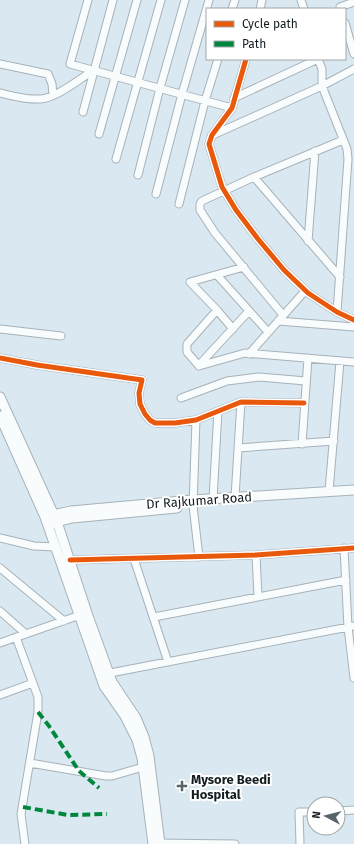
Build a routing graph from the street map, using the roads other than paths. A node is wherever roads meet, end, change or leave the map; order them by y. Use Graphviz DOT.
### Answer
graph roads {
  1 [pos="88,0"];
  2 [pos="113,0"];
  3 [pos="137,0"];
  4 [pos="161,0"];
  5 [pos="185,0"];
  6 [pos="354,2"];
  7 [pos="340,5"];
  8 [pos="206,10"];
  9 [pos="351,31"];
  10 [pos="354,54"];
  11 [pos="218,60"];
  12 [pos="247,60"];
  13 [pos="316,60"];
  14 [pos="318,60"];
  15 [pos="0,64"];
  16 [pos="354,69"];
  17 [pos="94,70"];
  18 [pos="116,76"];
  19 [pos="137,82"];
  20 [pos="322,86"];
  21 [pos="160,88"];
  22 [pos="182,94"];
  23 [pos="0,95"];
  24 [pos="53,95"];
  25 [pos="234,98"];
  26 [pos="205,100"];
  27 [pos="232,108"];
  28 [pos="83,112"];
  29 [pos="99,134"];
  30 [pos="212,135"];
  31 [pos="343,140"];
  32 [pos="315,151"];
  33 [pos="116,159"];
  34 [pos="138,175"];
  35 [pos="254,177"];
  36 [pos="224,190"];
  37 [pos="156,194"];
  38 [pos="179,204"];
  39 [pos="308,241"];
  40 [pos="244,267"];
  41 [pos="217,275"];
  42 [pos="340,278"];
  43 [pos="305,291"];
  44 [pos="217,310"];
  45 [pos="249,311"];
  46 [pos="337,312"];
  47 [pos="283,315"];
  48 [pos="354,320"];
  49 [pos="278,322"];
  50 [pos="354,327"];
  51 [pos="0,329"];
  52 [pos="233,329"];
  53 [pos="268,332"];
  54 [pos="61,336"];
  55 [pos="249,354"];
  56 [pos="0,358"];
  57 [pos="308,358"];
  58 [pos="340,361"];
  59 [pos="354,362"];
  60 [pos="199,366"];
  61 [pos="306,382"];
  62 [pos="0,397"];
  63 [pos="180,398"];
  64 [pos="241,402"];
  65 [pos="304,403"];
  66 [pos="218,411"];
  67 [pos="0,416"];
  68 [pos="196,420"];
  69 [pos="334,441"];
  70 [pos="302,444"];
  71 [pos="238,448"];
  72 [pos="354,490"];
  73 [pos="330,491"];
  74 [pos="354,496"];
  75 [pos="235,497"];
  76 [pos="213,499"];
  77 [pos="193,503"];
  78 [pos="51,519"];
  79 [pos="0,538"];
  80 [pos="55,547"];
  81 [pos="344,548"];
  82 [pos="354,548"];
  83 [pos="256,555"];
  84 [pos="199,557"];
  85 [pos="134,559"];
  86 [pos="70,560"];
  87 [pos="0,568"];
  88 [pos="346,580"];
  89 [pos="258,596"];
  90 [pos="0,611"];
  91 [pos="83,614"];
  92 [pos="154,617"];
  93 [pos="64,621"];
  94 [pos="351,626"];
  95 [pos="26,634"];
  96 [pos="16,637"];
  97 [pos="0,643"];
  98 [pos="168,662"];
  99 [pos="353,662"];
  100 [pos="105,674"];
  101 [pos="354,678"];
  102 [pos="33,683"];
  103 [pos="0,696"];
  104 [pos="30,763"];
  105 [pos="143,767"];
  106 [pos="306,812"];
  107 [pos="25,844"];
  108 [pos="156,844"];
  109 [pos="182,844"];
  110 [pos="211,844"];
  111 [pos="235,844"];
  112 [pos="300,844"];
  1 -- 17 [label="street"];
  2 -- 17 [label="street"];
  3 -- 18 [label="street"];
  4 -- 19 [label="street"];
  5 -- 21 [label="street"];
  6 -- 7 [label="street"];
  8 -- 22 [label="street"];
  9 -- 10 [label="street"];
  11 -- 26 [label="street"];
  12 -- 25 [label="street"];
  13 -- 25 [label="street"];
  14 -- 20 [label="street"];
  15 -- 24 [label="street"];
  16 -- 20 [label="street"];
  17 -- 18 [label="street"];
  17 -- 24 [label="street"];
  17 -- 28 [label="street"];
  18 -- 19 [label="street"];
  18 -- 29 [label="street"];
  19 -- 21 [label="street"];
  19 -- 33 [label="street"];
  20 -- 30 [label="street"];
  20 -- 31 [label="street"];
  21 -- 22 [label="street"];
  21 -- 34 [label="street"];
  22 -- 26 [label="street"];
  22 -- 37 [label="street"];
  23 -- 24 [label="street"];
  25 -- 27 [label="street"];
  26 -- 27 [label="street"];
  26 -- 38 [label="street"];
  27 -- 30 [label="street"];
  30 -- 36 [label="street"];
  31 -- 32 [label="street"];
  31 -- 42 [label="street"];
  32 -- 35 [label="street"];
  32 -- 39 [label="street"];
  35 -- 36 [label="street"];
  35 -- 39 [label="street"];
  36 -- 40 [label="street"];
  36 -- 43 [label="street"];
  39 -- 42 [label="street"];
  40 -- 41 [label="street"];
  40 -- 47 [label="street"];
  41 -- 44 [label="street"];
  41 -- 45 [label="street"];
  42 -- 46 [label="street"];
  43 -- 46 [label="street"];
  43 -- 47 [label="street"];
  44 -- 52 [label="street"];
  44 -- 60 [label="street"];
  45 -- 52 [label="street"];
  45 -- 53 [label="street"];
  46 -- 48 [label="street"];
  47 -- 49 [label="street"];
  49 -- 50 [label="street"];
  49 -- 53 [label="street"];
  51 -- 54 [label="street"];
  52 -- 60 [label="street"];
  53 -- 55 [label="street"];
  55 -- 57 [label="street"];
  55 -- 60 [label="street"];
  56 -- 68 [label="street"];
  57 -- 58 [label="street"];
  57 -- 61 [label="street"];
  58 -- 59 [label="street"];
  58 -- 69 [label="street"];
  61 -- 63 [label="street"];
  61 -- 65 [label="street"];
  62 -- 78 [label="main road"];
  64 -- 65 [label="street"];
  64 -- 66 [label="street"];
  64 -- 71 [label="street"];
  65 -- 70 [label="street"];
  66 -- 68 [label="street"];
  66 -- 76 [label="street"];
  67 -- 78 [label="main road"];
  68 -- 77 [label="street"];
  69 -- 70 [label="street"];
  69 -- 73 [label="street"];
  70 -- 71 [label="street"];
  71 -- 75 [label="street"];
  72 -- 73 [label="main road, Dr Rajkumar Road"];
  73 -- 75 [label="main road, Dr Rajkumar Road"];
  74 -- 77 [label="main road, Dr Rajkumar Road"];
  75 -- 76 [label="main road, Dr Rajkumar Road"];
  76 -- 77 [label="main road, Dr Rajkumar Road"];
  77 -- 78 [label="main road, Dr Rajkumar Road"];
  77 -- 84 [label="street"];
  78 -- 80 [label="main road"];
  78 -- 86 [label="main road"];
  79 -- 80 [label="street"];
  80 -- 91 [label="main road"];
  81 -- 82 [label="street"];
  81 -- 83 [label="street"];
  81 -- 88 [label="street"];
  83 -- 84 [label="street"];
  83 -- 89 [label="street"];
  84 -- 85 [label="street"];
  85 -- 86 [label="street"];
  85 -- 92 [label="street"];
  86 -- 91 [label="main road"];
  87 -- 93 [label="street"];
  88 -- 89 [label="street"];
  88 -- 94 [label="street"];
  89 -- 92 [label="street"];
  90 -- 95 [label="street"];
  91 -- 93 [label="street"];
  91 -- 100 [label="main road"];
  92 -- 98 [label="street"];
  93 -- 95 [label="street"];
  94 -- 98 [label="street"];
  94 -- 99 [label="street"];
  95 -- 96 [label="street"];
  96 -- 97 [label="street"];
  96 -- 102 [label="street"];
  98 -- 100 [label="street"];
  99 -- 101 [label="street"];
  100 -- 105 [label="main road"];
  100 -- 108 [label="main road"];
  102 -- 103 [label="street"];
  102 -- 104 [label="street"];
  104 -- 105 [label="street"];
  104 -- 107 [label="street"];
  105 -- 108 [label="main road"];
  106 -- 112 [label="street"];
  108 -- 109 [label="street"];
  109 -- 110 [label="street"];
  110 -- 111 [label="street"];
}
